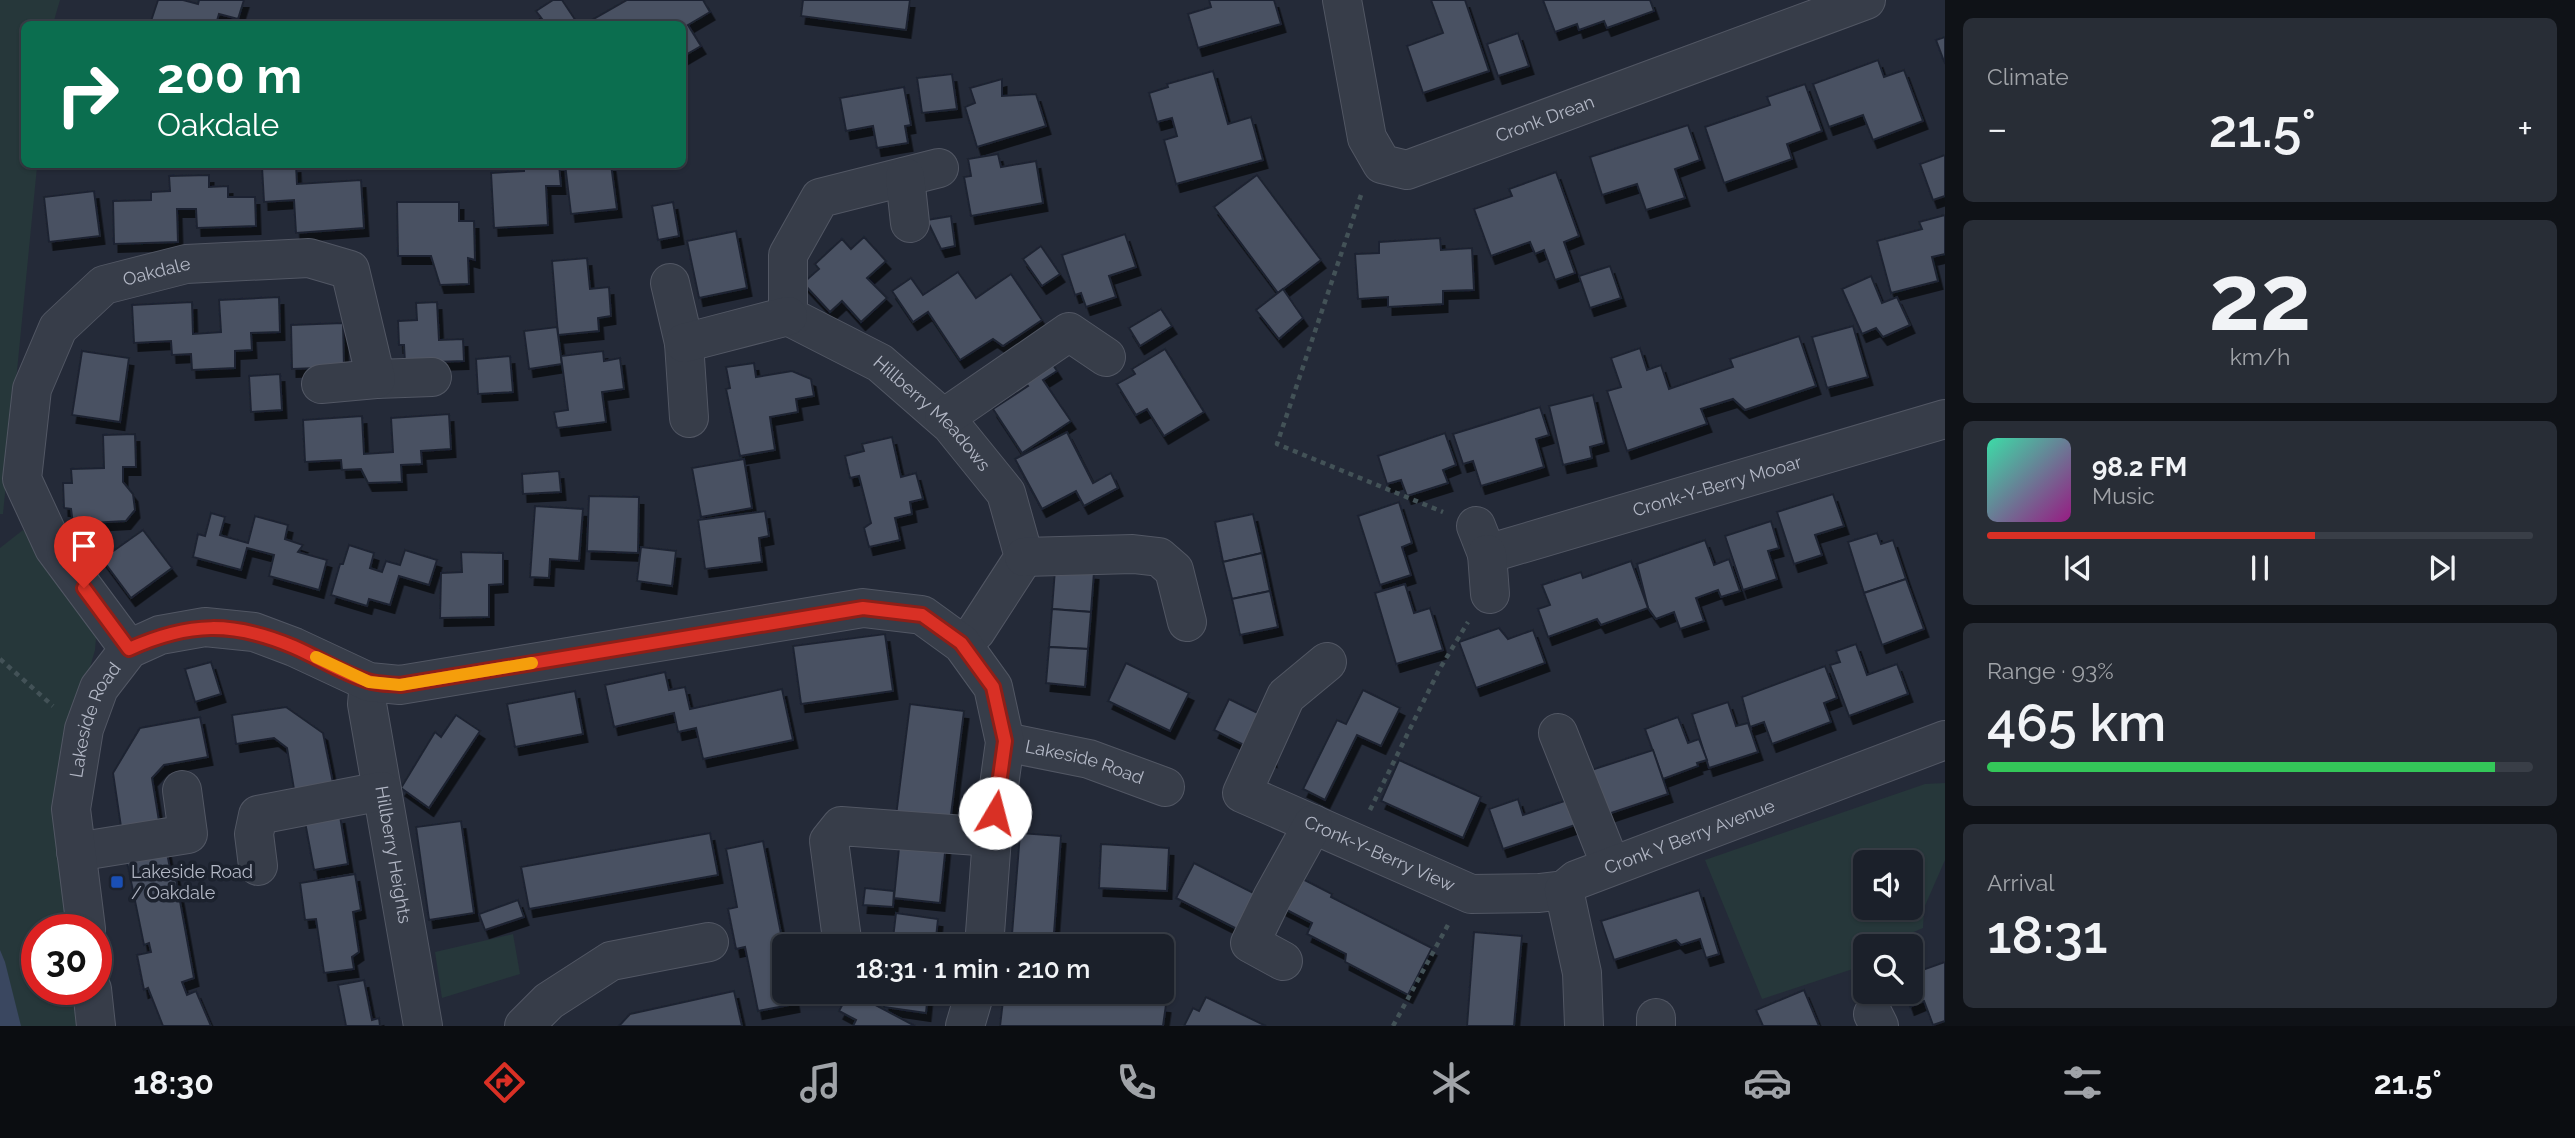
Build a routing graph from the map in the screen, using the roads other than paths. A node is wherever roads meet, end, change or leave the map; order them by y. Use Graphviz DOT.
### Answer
graph roads {
  1 [pos="1342,0"];
  2 [pos="1866,0"];
  3 [pos="910,223"];
  4 [pos="670,283"];
  5 [pos="788,316"];
  6 [pos="684,343"];
  7 [pos="1106,357"];
  8 [pos="432,377"];
  9 [pos="376,379"];
  10 [pos="321,384"];
  11 [pos="689,418"];
  12 [pos="944,418"];
  13 [pos="1945,419"];
  14 [pos="1024,558"];
  15 [pos="1490,594"];
  16 [pos="1187,622"];
  17 [pos="961,643"];
  18 [pos="129,649"];
  19 [pos="1327,662"];
  20 [pos="369,682"];
  21 [pos="1558,733"];
  22 [pos="1945,740"];
  23 [pos="1005,741"];
  24 [pos="1165,787"];
  25 [pos="181,790"];
  26 [pos="382,790"];
  27 [pos="1313,824"];
  28 [pos="992,836"];
  29 [pos="76,852"];
  30 [pos="258,866"];
  31 [pos="1611,866"];
  32 [pos="1564,890"];
  33 [pos="84,914"];
  34 [pos="841,934"];
  35 [pos="986,934"];
  36 [pos="709,942"];
  37 [pos="1283,961"];
  38 [pos="971,1004"];
  39 [pos="94,1005"];
  40 [pos="96,1026"];
  41 [pos="423,1026"];
  42 [pos="524,1026"];
  43 [pos="965,1026"];
  44 [pos="1584,1026"];
  1 -- 2 [label="street, Cronk Drean"];
  3 -- 5 [label="street"];
  4 -- 6 [label="street"];
  5 -- 6 [label="street"];
  5 -- 12 [label="street, Hillberry Meadows"];
  6 -- 11 [label="street"];
  7 -- 12 [label="street"];
  8 -- 9 [label="street"];
  9 -- 10 [label="street"];
  9 -- 18 [label="street, Oakdale"];
  12 -- 14 [label="street, Hillberry Meadows"];
  13 -- 15 [label="street, Cronk-Y-Berry Mooar"];
  14 -- 16 [label="street"];
  14 -- 17 [label="street"];
  17 -- 20 [label="street, Lakeside Road"];
  17 -- 23 [label="street, Lakeside Road"];
  18 -- 20 [label="street, Lakeside Road"];
  18 -- 29 [label="street, Lakeside Road"];
  19 -- 27 [label="street, Cronk-Y-Berry View"];
  20 -- 26 [label="street, Hillberry Heights"];
  21 -- 31 [label="street"];
  22 -- 31 [label="street, Cronk Y Berry Avenue"];
  23 -- 24 [label="street, Lakeside Road"];
  23 -- 28 [label="street, Lakeside Road"];
  25 -- 29 [label="street"];
  26 -- 30 [label="street"];
  26 -- 41 [label="street, Hillberry Heights"];
  27 -- 32 [label="street, Cronk-Y-Berry View"];
  27 -- 37 [label="street"];
  28 -- 34 [label="street"];
  28 -- 35 [label="street, Lakeside Road"];
  29 -- 33 [label="street, Lakeside Road"];
  31 -- 32 [label="street, Cronk Y Berry Avenue"];
  32 -- 44 [label="street"];
  36 -- 42 [label="street"];
  38 -- 43 [label="street"];
  39 -- 40 [label="street"];
}
